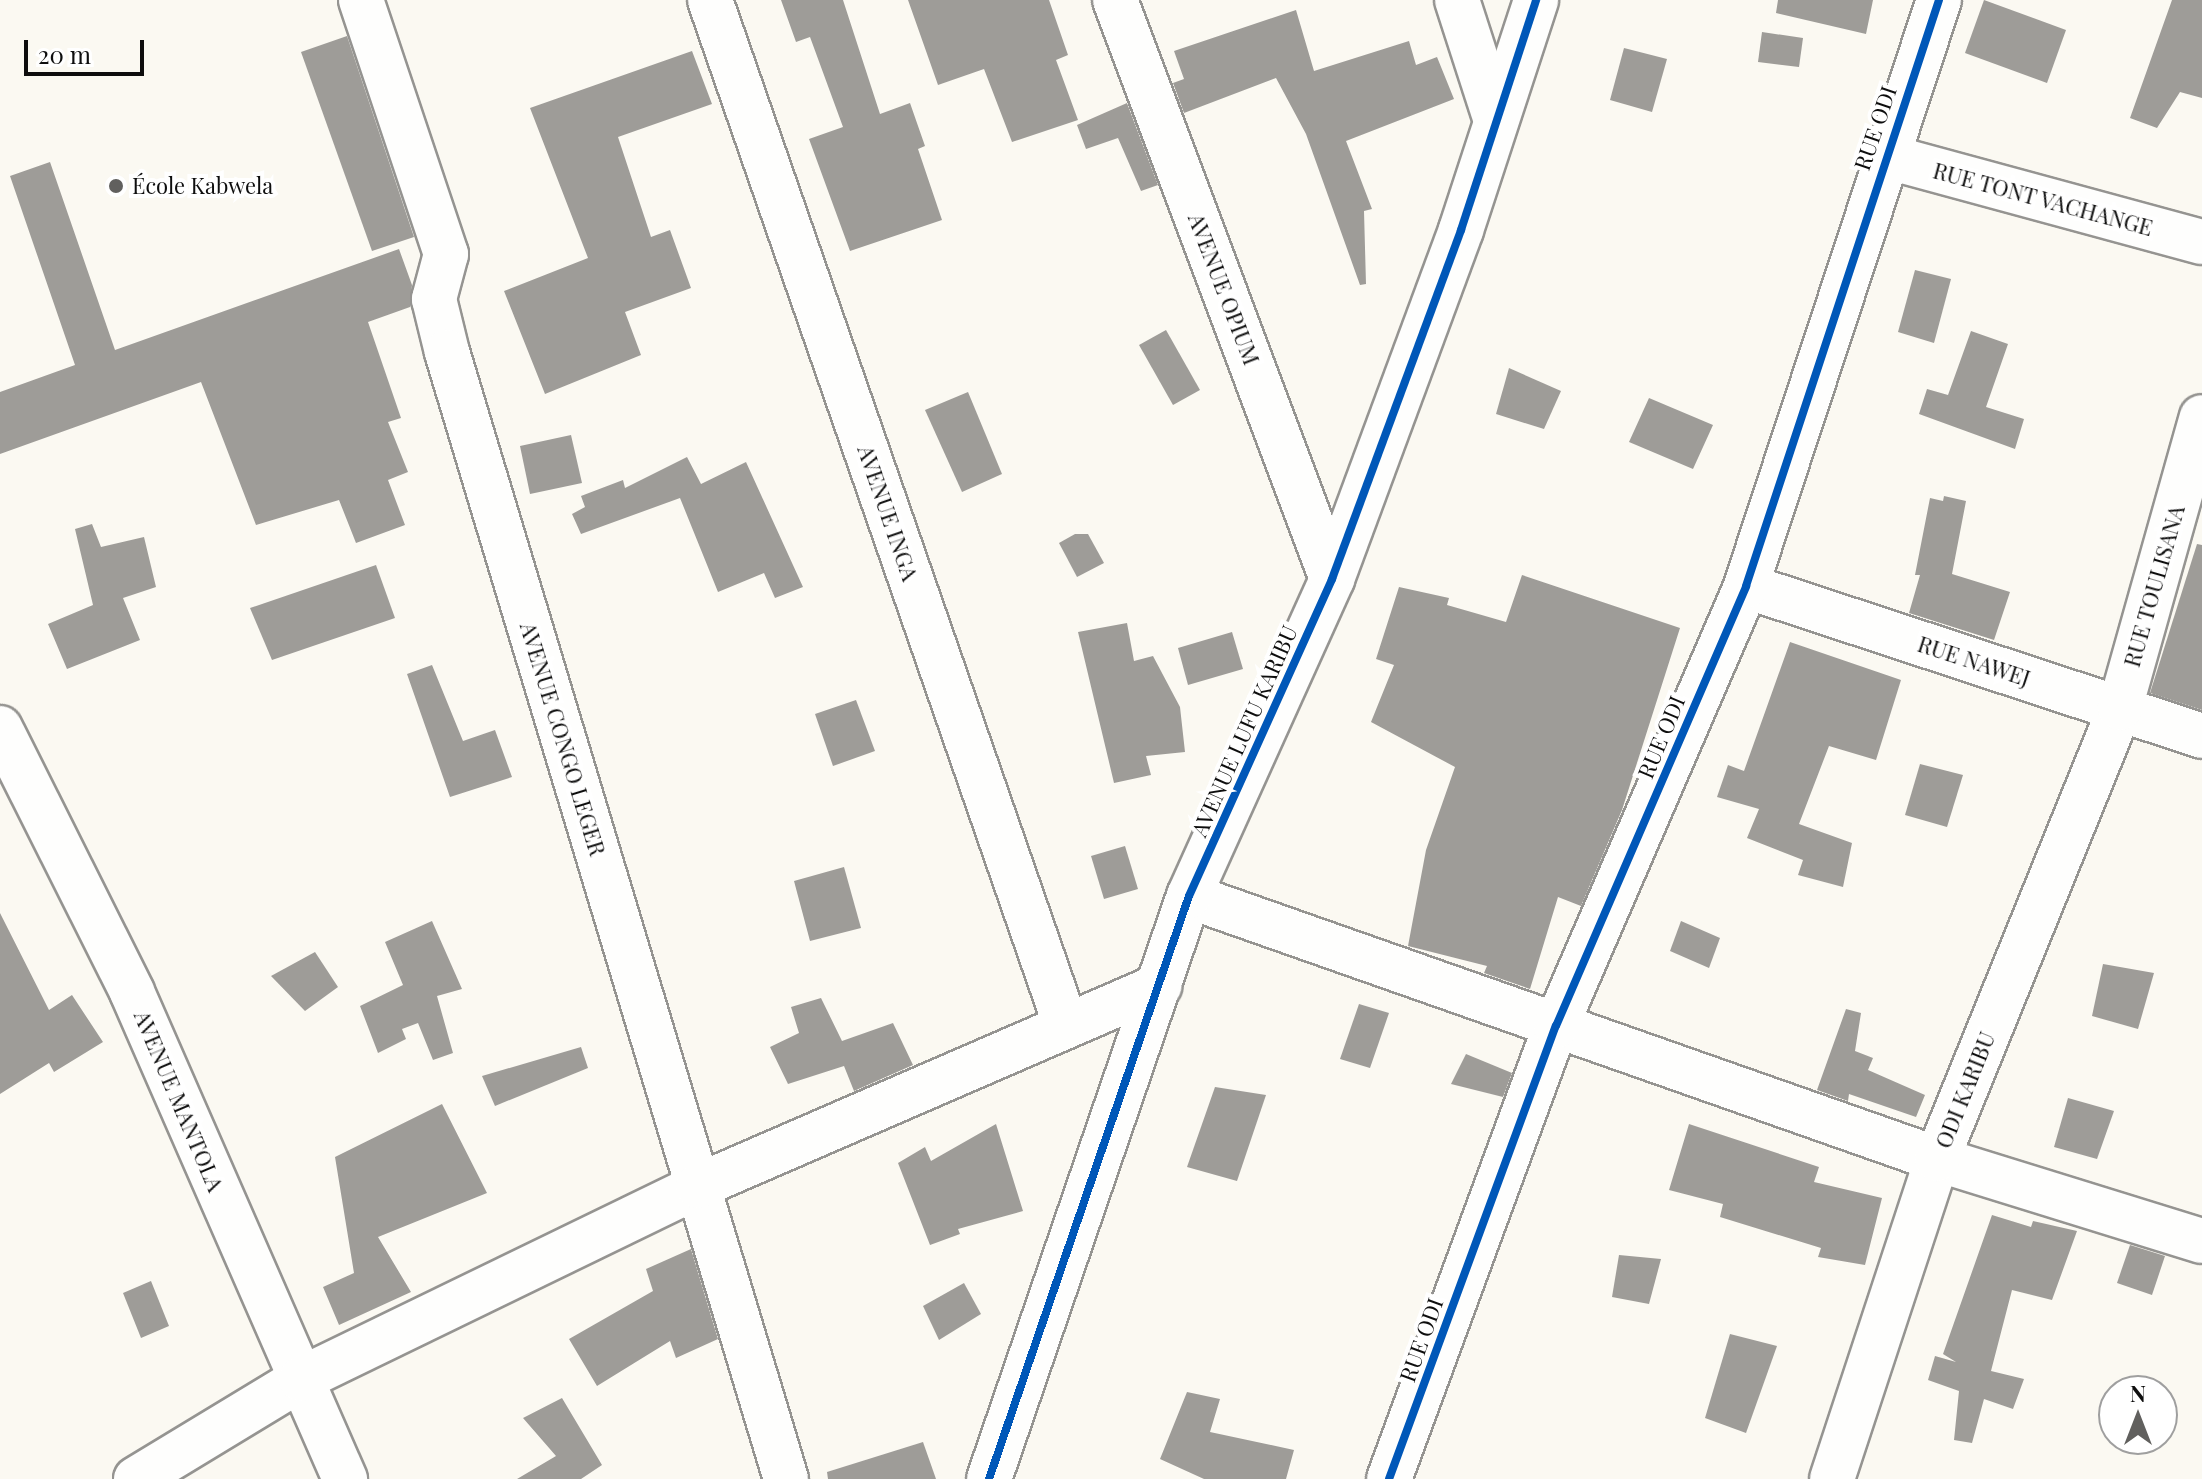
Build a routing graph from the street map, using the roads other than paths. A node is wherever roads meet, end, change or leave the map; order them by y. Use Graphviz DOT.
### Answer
graph roads {
  1 [pos="361,0"];
  2 [pos="710,0"];
  3 [pos="1115,0"];
  4 [pos="1457,0"];
  5 [pos="1536,0"];
  6 [pos="1939,0"];
  7 [pos="1495,118"];
  8 [pos="1885,156"];
  9 [pos="2202,242"];
  10 [pos="2202,417"];
  11 [pos="1332,579"];
  12 [pos="1746,586"];
  13 [pos="2120,708"];
  14 [pos="0,728"];
  15 [pos="2202,736"];
  16 [pos="1189,896"];
  17 [pos="1159,986"];
  18 [pos="1066,1026"];
  19 [pos="1556,1026"];
  20 [pos="1937,1159"];
  21 [pos="698,1186"];
  22 [pos="2202,1241"];
  23 [pos="301,1379"];
  24 [pos="136,1479"];
  25 [pos="345,1479"];
  26 [pos="786,1479"];
  27 [pos="989,1479"];
  28 [pos="1389,1479"];
  29 [pos="1832,1479"];
  1 -- 21 [label="street, AVENUE CONGO LEGER"];
  2 -- 18 [label="street, AVENUE INGA"];
  3 -- 11 [label="street, AVENUE OPIUM"];
  4 -- 7 [label="street"];
  5 -- 7 [label="street, AVENUE LUFU KARIBU"];
  6 -- 8 [label="street, RUE ODI"];
  7 -- 11 [label="street, AVENUE LUFU KARIBU"];
  8 -- 9 [label="street, RUE TONT VACHANGE"];
  8 -- 12 [label="street, RUE ODI"];
  10 -- 13 [label="street, RUE TOULISANA"];
  11 -- 16 [label="street, AVENUE LUFU KARIBU"];
  12 -- 13 [label="street, RUE NAWEJ"];
  12 -- 19 [label="street, RUE ODI"];
  13 -- 15 [label="street, RUE NAWEJ"];
  13 -- 20 [label="street, ODI KARIBU"];
  14 -- 23 [label="street, AVENUE MANTOLA"];
  16 -- 17 [label="street, AVENUE LUFU KARIBU"];
  16 -- 19 [label="street"];
  17 -- 18 [label="street"];
  17 -- 27 [label="street, AVENUE LUFU KARIBU"];
  18 -- 21 [label="street"];
  19 -- 20 [label="street"];
  19 -- 28 [label="street, RUE ODI"];
  20 -- 22 [label="street"];
  20 -- 29 [label="street, ODI KARIBU"];
  21 -- 23 [label="street"];
  21 -- 26 [label="street, AVENUE CONGO LEGER"];
  23 -- 24 [label="street"];
  23 -- 25 [label="street, AVENUE MANTOLA"];
}
